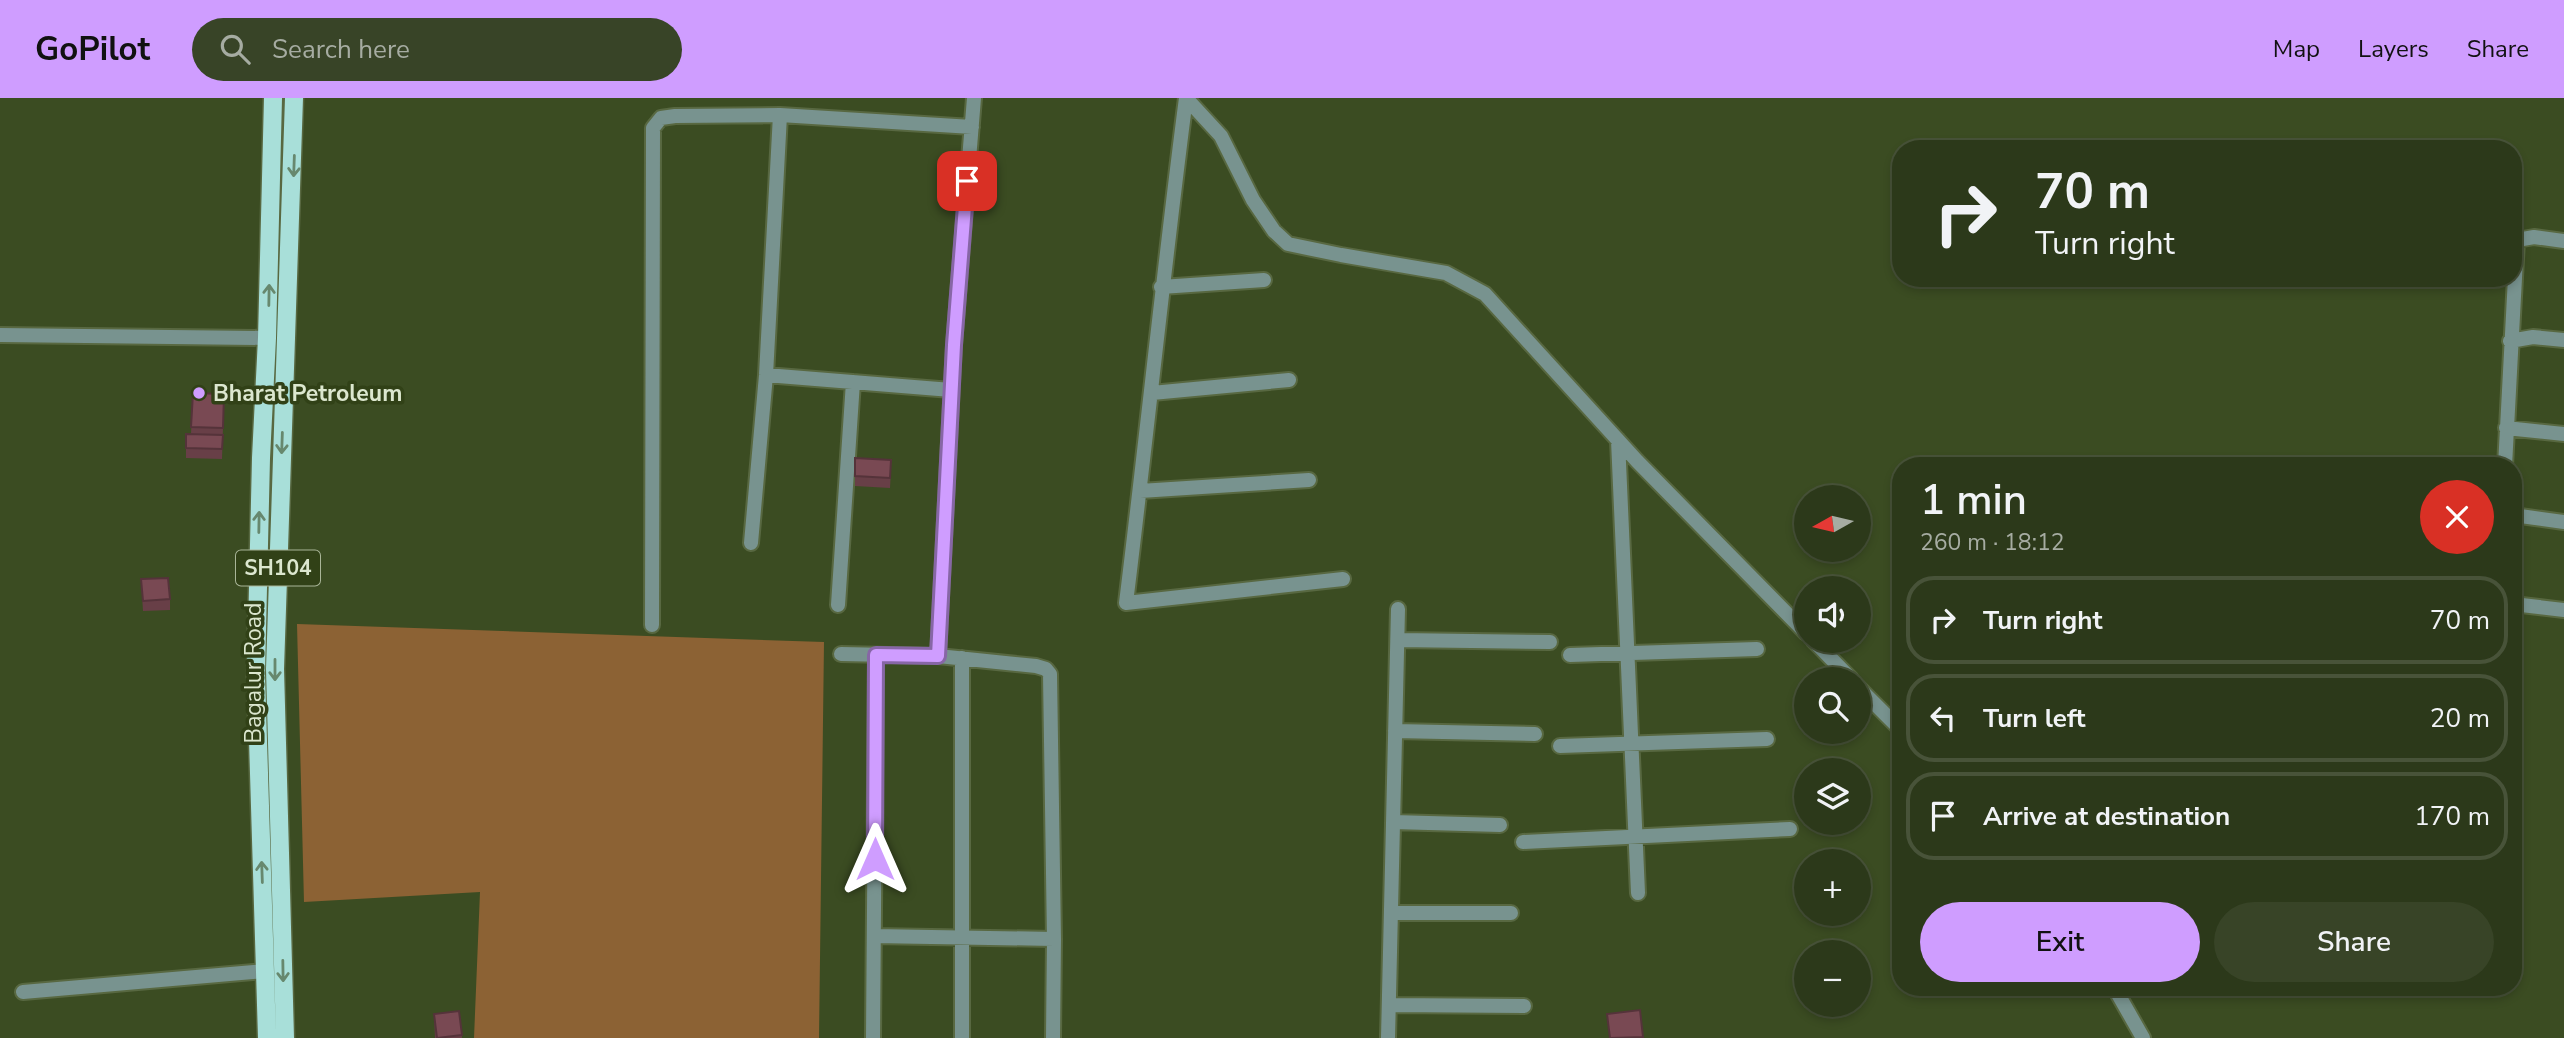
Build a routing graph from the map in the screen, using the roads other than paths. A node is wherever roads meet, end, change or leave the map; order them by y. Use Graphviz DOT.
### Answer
graph roads {
  1 [pos="273,98"];
  2 [pos="294,98"];
  3 [pos="974,98"];
  4 [pos="1186,98"];
  5 [pos="780,115"];
  6 [pos="972,127"];
  7 [pos="2522,239"];
  8 [pos="2564,241"];
  9 [pos="1264,280"];
  10 [pos="1161,287"];
  11 [pos="2514,287"];
  12 [pos="0,335"];
  13 [pos="267,338"];
  14 [pos="2564,340"];
  15 [pos="2510,341"];
  16 [pos="766,375"];
  17 [pos="1289,380"];
  18 [pos="853,382"];
  19 [pos="951,390"];
  20 [pos="1152,393"];
  21 [pos="2506,428"];
  22 [pos="2564,434"];
  23 [pos="1618,440"];
  24 [pos="2505,457"];
  25 [pos="1309,480"];
  26 [pos="1140,491"];
  27 [pos="2522,516"];
  28 [pos="2564,522"];
  29 [pos="751,543"];
  30 [pos="1343,579"];
  31 [pos="838,605"];
  32 [pos="2522,605"];
  33 [pos="1398,609"];
  34 [pos="2564,610"];
  35 [pos="1794,621"];
  36 [pos="652,625"];
  37 [pos="1398,640"];
  38 [pos="1550,642"];
  39 [pos="1757,649"];
  40 [pos="1628,653"];
  41 [pos="1826,653"];
  42 [pos="841,654"];
  43 [pos="876,655"];
  44 [pos="1570,655"];
  45 [pos="938,656"];
  46 [pos="962,658"];
  47 [pos="1839,667"];
  48 [pos="1871,700"];
  49 [pos="1892,721"];
  50 [pos="1395,731"];
  51 [pos="1535,734"];
  52 [pos="1767,739"];
  53 [pos="1632,743"];
  54 [pos="1560,746"];
  55 [pos="1393,822"];
  56 [pos="1500,825"];
  57 [pos="1790,830"];
  58 [pos="1636,837"];
  59 [pos="1523,842"];
  60 [pos="1638,893"];
  61 [pos="1511,913"];
  62 [pos="1391,914"];
  63 [pos="282,923"];
  64 [pos="263,924"];
  65 [pos="874,936"];
  66 [pos="962,937"];
  67 [pos="1054,939"];
  68 [pos="265,971"];
  69 [pos="23,992"];
  70 [pos="2119,996"];
  71 [pos="1389,1005"];
  72 [pos="1524,1006"];
  73 [pos="267,1038"];
  74 [pos="285,1038"];
  75 [pos="873,1038"];
  76 [pos="961,1038"];
  77 [pos="1053,1038"];
  78 [pos="1388,1038"];
  79 [pos="2143,1038"];
  13 -- 1 [label="main road, Bagalur Road / SH104, one-way"];
  2 -- 63 [label="main road, Bagalur Road / SH104, one-way"];
  3 -- 6 [label="street"];
  4 -- 10 [label="street"];
  4 -- 23 [label="street"];
  5 -- 6 [label="street"];
  5 -- 16 [label="street"];
  5 -- 36 [label="street"];
  6 -- 19 [label="street"];
  7 -- 8 [label="street"];
  9 -- 10 [label="street"];
  10 -- 20 [label="street"];
  11 -- 15 [label="street"];
  12 -- 13 [label="street"];
  64 -- 13 [label="main road, Bagalur Road / SH104, one-way"];
  14 -- 15 [label="street"];
  15 -- 21 [label="street"];
  16 -- 18 [label="street"];
  16 -- 29 [label="street"];
  17 -- 20 [label="street"];
  18 -- 19 [label="street"];
  18 -- 31 [label="street"];
  19 -- 45 [label="street"];
  20 -- 26 [label="street"];
  21 -- 22 [label="street"];
  21 -- 24 [label="street"];
  23 -- 35 [label="street"];
  23 -- 40 [label="street"];
  25 -- 26 [label="street"];
  26 -- 30 [label="street"];
  27 -- 28 [label="street"];
  32 -- 34 [label="street"];
  33 -- 37 [label="street"];
  37 -- 38 [label="street"];
  37 -- 50 [label="street"];
  39 -- 40 [label="street"];
  40 -- 44 [label="street"];
  40 -- 53 [label="street"];
  41 -- 47 [label="street"];
  42 -- 43 [label="street"];
  43 -- 45 [label="street"];
  43 -- 65 [label="street"];
  45 -- 46 [label="street"];
  46 -- 66 [label="street"];
  46 -- 67 [label="street"];
  48 -- 49 [label="street"];
  50 -- 51 [label="street"];
  50 -- 55 [label="street"];
  52 -- 53 [label="street"];
  53 -- 54 [label="street"];
  53 -- 58 [label="street"];
  55 -- 56 [label="street"];
  55 -- 62 [label="street"];
  57 -- 58 [label="street"];
  58 -- 59 [label="street"];
  58 -- 60 [label="street"];
  61 -- 62 [label="street"];
  62 -- 71 [label="street"];
  63 -- 64 [label="main road"];
  63 -- 74 [label="main road, Bagalur Road / SH104, one-way"];
  64 -- 68 [label="main road, Bagalur Road / SH104"];
  65 -- 66 [label="street"];
  65 -- 75 [label="street"];
  66 -- 67 [label="street"];
  66 -- 76 [label="street"];
  67 -- 77 [label="street"];
  68 -- 69 [label="street"];
  68 -- 73 [label="main road, Bagalur Road / SH104"];
  70 -- 79 [label="street"];
  71 -- 72 [label="street"];
  71 -- 78 [label="street"];
}
